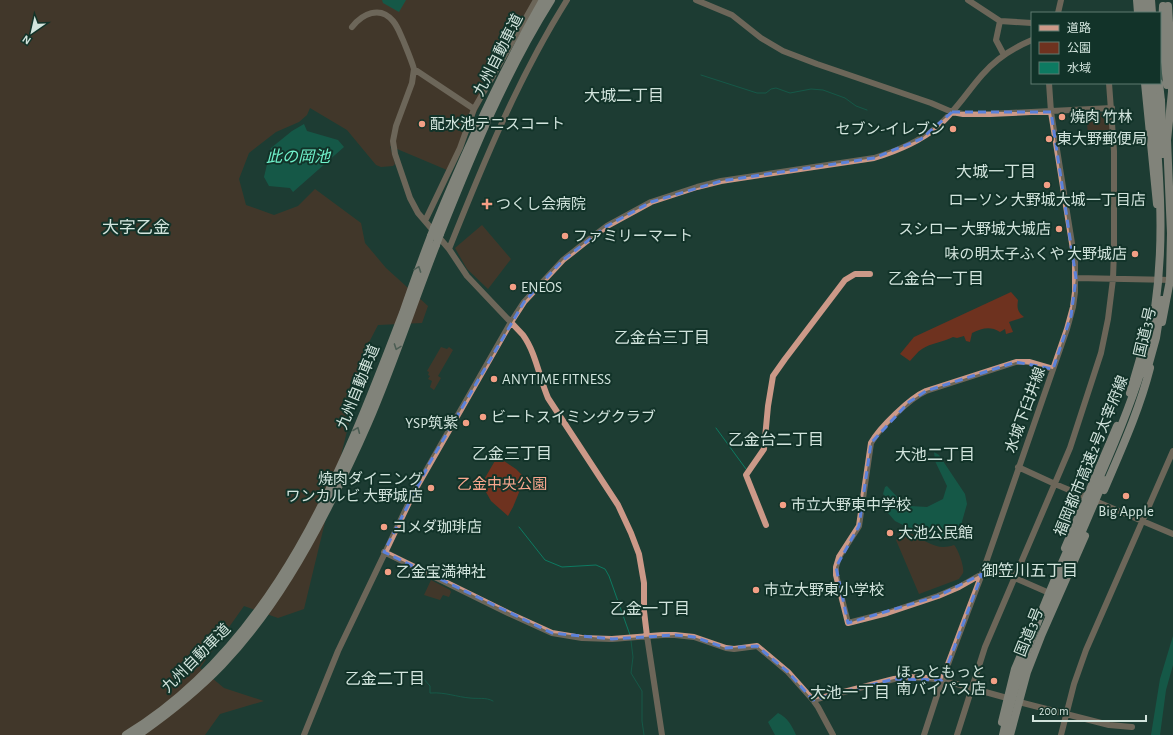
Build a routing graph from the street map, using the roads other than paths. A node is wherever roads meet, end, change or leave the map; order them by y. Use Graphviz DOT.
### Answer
graph roads {
  1 [pos="536,0"];
  2 [pos="543,0"];
  3 [pos="551,0"];
  4 [pos="567,0"];
  5 [pos="696,0"];
  6 [pos="968,0"];
  7 [pos="1061,0"];
  8 [pos="1136,0"];
  9 [pos="1145,0"];
  10 [pos="1151,0"];
  11 [pos="1156,0"];
  12 [pos="1165,4"];
  13 [pos="1058,12"];
  14 [pos="1138,12"];
  15 [pos="1146,12"];
  16 [pos="1152,12"];
  17 [pos="1156,12"];
  18 [pos="1000,21"];
  19 [pos="1031,23"];
  20 [pos="352,27"];
  21 [pos="1161,30"];
  22 [pos="1172,31"];
  23 [pos="1031,41"];
  24 [pos="1004,55"];
  25 [pos="414,69"];
  26 [pos="1049,84"];
  27 [pos="1110,84"];
  28 [pos="1145,84"];
  29 [pos="1152,84"];
  30 [pos="1162,84"];
  31 [pos="1112,108"];
  32 [pos="474,109"];
  33 [pos="952,112"];
  34 [pos="1051,112"];
  35 [pos="1167,140"];
  36 [pos="425,221"];
  37 [pos="437,231"];
  38 [pos="449,249"];
  39 [pos="870,274"];
  40 [pos="1076,278"];
  41 [pos="1113,279"];
  42 [pos="1155,280"];
  43 [pos="1171,280"];
  44 [pos="511,322"];
  45 [pos="1053,369"];
  46 [pos="1173,451"];
  47 [pos="1018,467"];
  48 [pos="1055,484"];
  49 [pos="1086,497"];
  50 [pos="1099,502"];
  51 [pos="1143,522"];
  52 [pos="766,525"];
  53 [pos="1173,534"];
  54 [pos="384,552"];
  55 [pos="982,574"];
  56 [pos="1015,577"];
  57 [pos="1047,592"];
  58 [pos="647,636"];
  59 [pos="942,680"];
  60 [pos="971,688"];
  61 [pos="1007,698"];
  62 [pos="813,700"];
  63 [pos="1019,702"];
  64 [pos="1066,713"];
  65 [pos="1132,727"];
  66 [pos="126,735"];
  67 [pos="138,735"];
  68 [pos="304,735"];
  69 [pos="662,735"];
  70 [pos="833,735"];
  71 [pos="924,735"];
  72 [pos="957,735"];
  73 [pos="1000,735"];
  74 [pos="1003,735"];
  75 [pos="1009,735"];
  76 [pos="1061,735"];
  1 -- 32 [label="street"];
  2 -- 37 [label="highway, 九州自動車道"];
  3 -- 37 [label="highway, 九州自動車道"];
  4 -- 38 [label="street"];
  5 -- 33 [label="street"];
  6 -- 18 [label="street"];
  7 -- 13 [label="street"];
  8 -- 14 [label="highway"];
  9 -- 15 [label="highway"];
  10 -- 16 [label="highway"];
  11 -- 17 [label="highway"];
  12 -- 22 [label="highway, 国道3号"];
  12 -- 30 [label="highway, bridge"];
  18 -- 19 [label="street"];
  18 -- 24 [label="street"];
  20 -- 25 [label="street"];
  21 -- 22 [label="street"];
  22 -- 35 [label="highway, 国道3号"];
  23 -- 24 [label="street"];
  24 -- 33 [label="street"];
  25 -- 32 [label="street"];
  25 -- 36 [label="street"];
  26 -- 34 [label="street, 水城下臼井線"];
  27 -- 31 [label="street"];
  28 -- 42 [label="highway, 国道3号"];
  29 -- 74 [label="highway, 福岡都市高速2号太宰府線, bridge"];
  30 -- 35 [label="highway"];
  30 -- 75 [label="highway, 福岡都市高速2号太宰府線, bridge"];
  31 -- 34 [label="street"];
  31 -- 41 [label="street"];
  32 -- 36 [label="street"];
  33 -- 34 [label="street"];
  33 -- 44 [label="street"];
  34 -- 40 [label="street, 水城下臼井線"];
  35 -- 43 [label="highway, 国道3号"];
  36 -- 38 [label="street"];
  66 -- 37 [label="highway, 九州自動車道, one-way, bridge"];
  37 -- 67 [label="highway, 九州自動車道, one-way, bridge"];
  38 -- 44 [label="street"];
  39 -- 52 [label="street"];
  40 -- 41 [label="street"];
  40 -- 45 [label="street, 水城下臼井線"];
  41 -- 42 [label="street"];
  41 -- 48 [label="street"];
  42 -- 43 [label="street"];
  42 -- 49 [label="highway, 国道3号"];
  43 -- 50 [label="highway, 国道3号"];
  44 -- 54 [label="street"];
  44 -- 58 [label="street"];
  45 -- 47 [label="street, 水城下臼井線"];
  45 -- 55 [label="street"];
  46 -- 51 [label="street"];
  47 -- 48 [label="street"];
  47 -- 55 [label="street, 水城下臼井線"];
  48 -- 49 [label="street"];
  48 -- 56 [label="street"];
  49 -- 50 [label="street"];
  49 -- 57 [label="highway, 国道3号"];
  50 -- 51 [label="street"];
  50 -- 63 [label="highway, 国道3号"];
  51 -- 53 [label="street"];
  51 -- 64 [label="street"];
  54 -- 58 [label="street"];
  54 -- 68 [label="street"];
  55 -- 56 [label="street"];
  55 -- 59 [label="street, 水城下臼井線"];
  56 -- 57 [label="street"];
  56 -- 60 [label="street"];
  57 -- 61 [label="highway, 国道3号"];
  58 -- 62 [label="street"];
  58 -- 69 [label="street"];
  59 -- 60 [label="street"];
  59 -- 62 [label="street"];
  59 -- 71 [label="street, 水城下臼井線"];
  60 -- 61 [label="street"];
  60 -- 72 [label="street"];
  61 -- 73 [label="highway, 国道3号"];
  62 -- 70 [label="street"];
  63 -- 64 [label="street"];
  63 -- 75 [label="highway, 国道3号"];
  64 -- 65 [label="street"];
  64 -- 76 [label="street"];
}
